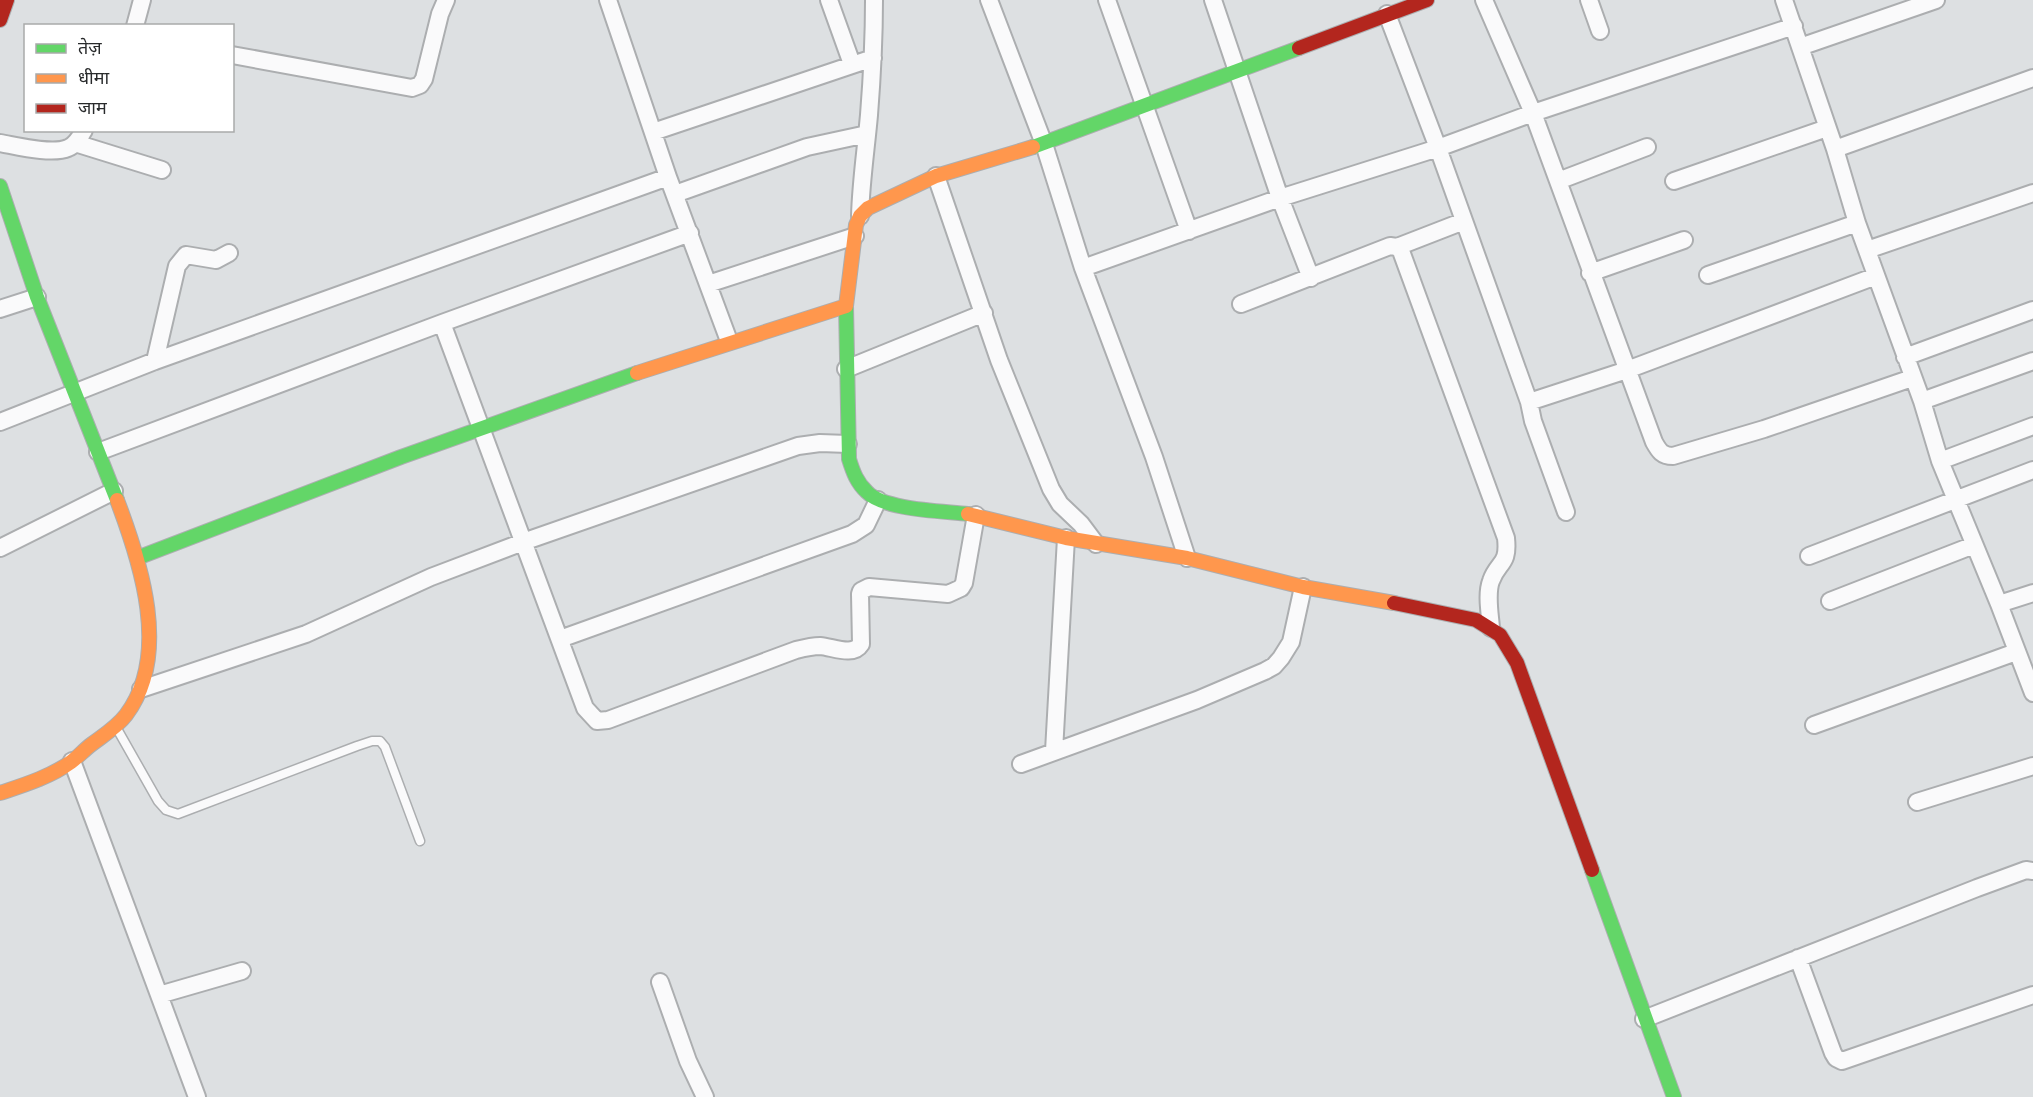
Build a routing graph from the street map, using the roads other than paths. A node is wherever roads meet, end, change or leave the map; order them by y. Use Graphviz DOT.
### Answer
graph roads {
  1 [pos="7,0"];
  2 [pos="142,0"];
  3 [pos="446,0"];
  4 [pos="608,0"];
  5 [pos="829,0"];
  6 [pos="874,0"];
  7 [pos="989,0"];
  8 [pos="1107,0"];
  9 [pos="1213,0"];
  10 [pos="1428,0"];
  11 [pos="1484,0"];
  12 [pos="1589,0"];
  13 [pos="1784,0"];
  14 [pos="1936,0"];
  15 [pos="1387,14"];
  16 [pos="0,20"];
  17 [pos="136,24"];
  18 [pos="1794,26"];
  19 [pos="1600,31"];
  20 [pos="1800,48"];
  21 [pos="234,55"];
  22 [pos="873,58"];
  23 [pos="852,64"];
  24 [pos="1238,70"];
  25 [pos="2033,78"];
  26 [pos="1145,105"];
  27 [pos="1533,113"];
  28 [pos="1827,128"];
  29 [pos="653,132"];
  30 [pos="867,134"];
  31 [pos="80,137"];
  32 [pos="0,143"];
  33 [pos="1044,144"];
  34 [pos="1647,147"];
  35 [pos="1438,148"];
  36 [pos="1835,149"];
  37 [pos="162,171"];
  38 [pos="936,176"];
  39 [pos="668,177"];
  40 [pos="1558,181"];
  41 [pos="1674,181"];
  42 [pos="0,186"];
  43 [pos="2033,193"];
  44 [pos="675,194"];
  45 [pos="1280,198"];
  46 [pos="860,216"];
  47 [pos="1464,221"];
  48 [pos="1857,223"];
  49 [pos="1189,231"];
  50 [pos="690,233"];
  51 [pos="855,236"];
  52 [pos="1684,240"];
  53 [pos="1397,247"];
  54 [pos="1867,250"];
  55 [pos="228,253"];
  56 [pos="1083,268"];
  57 [pos="1590,273"];
  58 [pos="1708,275"];
  59 [pos="1876,276"];
  60 [pos="1311,278"];
  61 [pos="708,284"];
  62 [pos="37,297"];
  63 [pos="1241,304"];
  64 [pos="846,306"];
  65 [pos="0,309"];
  66 [pos="2033,310"];
  67 [pos="984,313"];
  68 [pos="442,323"];
  69 [pos="729,341"];
  70 [pos="1905,357"];
  71 [pos="155,361"];
  72 [pos="2033,361"];
  73 [pos="846,369"];
  74 [pos="1627,370"];
  75 [pos="1912,378"];
  76 [pos="74,394"];
  77 [pos="1922,401"];
  78 [pos="1529,402"];
  79 [pos="0,422"];
  80 [pos="2033,426"];
  81 [pos="480,427"];
  82 [pos="848,444"];
  83 [pos="98,452"];
  84 [pos="1940,461"];
  85 [pos="2033,470"];
  86 [pos="114,491"];
  87 [pos="878,500"];
  88 [pos="1956,501"];
  89 [pos="1566,512"];
  90 [pos="976,515"];
  91 [pos="1066,538"];
  92 [pos="523,542"];
  93 [pos="1096,543"];
  94 [pos="1974,545"];
  95 [pos="0,548"];
  96 [pos="1809,556"];
  97 [pos="137,558"];
  98 [pos="1187,558"];
  99 [pos="1303,586"];
  100 [pos="2033,592"];
  101 [pos="1830,601"];
  102 [pos="1999,604"];
  103 [pos="1491,628"];
  104 [pos="560,639"];
  105 [pos="2016,652"];
  106 [pos="2028,668"];
  107 [pos="141,689"];
  108 [pos="2033,693"];
  109 [pos="1814,725"];
  110 [pos="116,727"];
  111 [pos="1054,751"];
  112 [pos="72,761"];
  113 [pos="1021,764"];
  114 [pos="2033,766"];
  115 [pos="0,793"];
  116 [pos="1917,802"];
  117 [pos="420,841"];
  118 [pos="2033,871"];
  119 [pos="1798,958"];
  120 [pos="242,971"];
  121 [pos="660,982"];
  122 [pos="159,995"];
  123 [pos="2033,995"];
  124 [pos="1644,1019"];
  125 [pos="197,1097"];
  126 [pos="705,1097"];
  127 [pos="1674,1097"];
  1 -- 16 [label="street"];
  2 -- 17 [label="street"];
  3 -- 21 [label="street"];
  4 -- 29 [label="street"];
  5 -- 23 [label="street"];
  6 -- 22 [label="street"];
  7 -- 33 [label="street"];
  8 -- 26 [label="street"];
  9 -- 24 [label="street"];
  10 -- 15 [label="street"];
  11 -- 27 [label="street"];
  12 -- 19 [label="street"];
  13 -- 18 [label="street"];
  14 -- 20 [label="street"];
  15 -- 24 [label="street"];
  15 -- 35 [label="street"];
  18 -- 20 [label="street"];
  18 -- 27 [label="street"];
  20 -- 28 [label="street"];
  22 -- 23 [label="street"];
  22 -- 30 [label="street"];
  23 -- 29 [label="street"];
  24 -- 26 [label="street"];
  24 -- 45 [label="street"];
  25 -- 36 [label="street"];
  26 -- 33 [label="street"];
  26 -- 49 [label="street"];
  27 -- 35 [label="street"];
  27 -- 40 [label="street"];
  28 -- 36 [label="street"];
  28 -- 41 [label="street"];
  29 -- 39 [label="street"];
  30 -- 44 [label="street"];
  30 -- 46 [label="street"];
  31 -- 32 [label="street"];
  31 -- 37 [label="street"];
  33 -- 38 [label="street"];
  33 -- 56 [label="street"];
  34 -- 40 [label="street"];
  35 -- 45 [label="street"];
  35 -- 47 [label="street"];
  36 -- 48 [label="street"];
  38 -- 46 [label="street"];
  38 -- 67 [label="street"];
  39 -- 44 [label="street"];
  39 -- 71 [label="street"];
  40 -- 57 [label="street"];
  42 -- 62 [label="street"];
  43 -- 54 [label="street"];
  44 -- 50 [label="street"];
  45 -- 49 [label="street"];
  45 -- 60 [label="street"];
  46 -- 51 [label="street"];
  47 -- 53 [label="street"];
  47 -- 78 [label="street"];
  48 -- 54 [label="street"];
  48 -- 58 [label="street"];
  49 -- 56 [label="street"];
  50 -- 61 [label="street"];
  50 -- 68 [label="street"];
  51 -- 61 [label="street"];
  51 -- 64 [label="street"];
  52 -- 57 [label="street"];
  53 -- 60 [label="street"];
  53 -- 103 [label="street"];
  54 -- 59 [label="street"];
  55 -- 71 [label="street"];
  56 -- 98 [label="street"];
  57 -- 74 [label="street"];
  59 -- 70 [label="street"];
  59 -- 74 [label="street"];
  60 -- 63 [label="street"];
  61 -- 69 [label="street"];
  62 -- 65 [label="street"];
  62 -- 76 [label="street"];
  64 -- 69 [label="street"];
  64 -- 73 [label="street"];
  66 -- 70 [label="street"];
  67 -- 73 [label="street"];
  67 -- 93 [label="street"];
  68 -- 81 [label="street"];
  68 -- 83 [label="street"];
  69 -- 81 [label="street"];
  70 -- 75 [label="street"];
  71 -- 76 [label="street"];
  72 -- 77 [label="street"];
  73 -- 82 [label="street"];
  74 -- 75 [label="street"];
  74 -- 78 [label="street"];
  75 -- 77 [label="street"];
  76 -- 79 [label="street"];
  76 -- 83 [label="street"];
  77 -- 84 [label="street"];
  78 -- 89 [label="street"];
  80 -- 84 [label="street"];
  81 -- 92 [label="street"];
  81 -- 97 [label="street"];
  82 -- 87 [label="street"];
  82 -- 92 [label="street"];
  83 -- 86 [label="street"];
  84 -- 88 [label="street"];
  85 -- 88 [label="street"];
  86 -- 95 [label="street"];
  86 -- 97 [label="street"];
  87 -- 90 [label="street"];
  87 -- 104 [label="street"];
  88 -- 94 [label="street"];
  88 -- 96 [label="street"];
  90 -- 91 [label="street"];
  90 -- 104 [label="street"];
  91 -- 93 [label="street"];
  91 -- 111 [label="street"];
  92 -- 104 [label="street"];
  92 -- 107 [label="street"];
  93 -- 98 [label="street"];
  94 -- 101 [label="street"];
  94 -- 102 [label="street"];
  97 -- 107 [label="street"];
  98 -- 99 [label="street"];
  99 -- 103 [label="street"];
  99 -- 111 [label="street"];
  100 -- 102 [label="street"];
  102 -- 105 [label="street"];
  103 -- 124 [label="street"];
  105 -- 106 [label="street"];
  105 -- 109 [label="street"];
  106 -- 108 [label="street"];
  107 -- 110 [label="street"];
  110 -- 112 [label="street"];
  110 -- 117 [label="lane"];
  111 -- 113 [label="street"];
  112 -- 115 [label="street"];
  112 -- 122 [label="street"];
  114 -- 116 [label="street"];
  118 -- 119 [label="street"];
  119 -- 123 [label="street"];
  119 -- 124 [label="street"];
  120 -- 122 [label="street"];
  121 -- 126 [label="street"];
  122 -- 125 [label="street"];
  124 -- 127 [label="street"];
}
